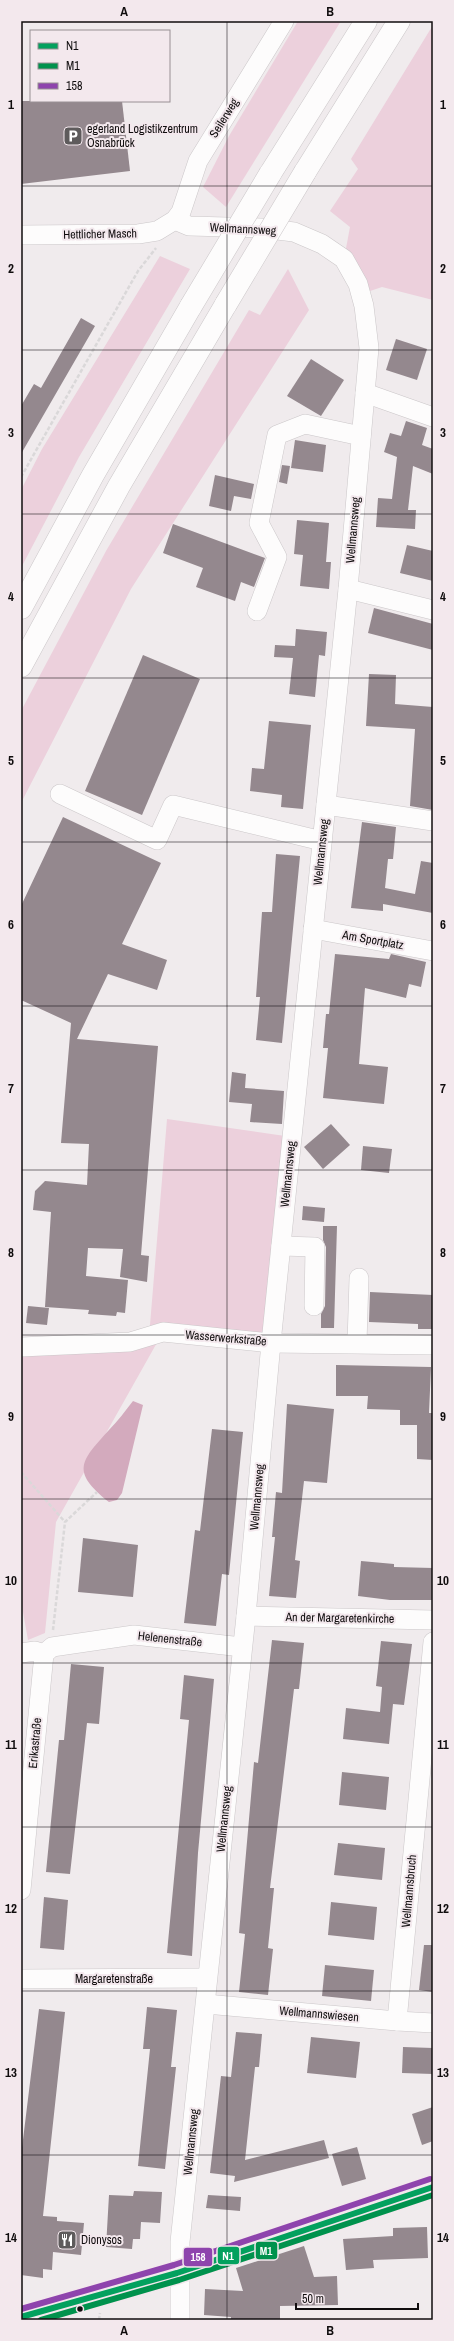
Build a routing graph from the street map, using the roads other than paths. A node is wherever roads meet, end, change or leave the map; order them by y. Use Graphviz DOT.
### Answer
graph roads {
  1 [pos="284,21"];
  2 [pos="366,21"];
  3 [pos="399,21"];
  4 [pos="175,220"];
  5 [pos="21,235"];
  6 [pos="365,393"];
  7 [pos="433,416"];
  8 [pos="361,436"];
  9 [pos="348,589"];
  10 [pos="21,608"];
  11 [pos="433,610"];
  12 [pos="257,611"];
  13 [pos="21,666"];
  14 [pos="60,794"];
  15 [pos="326,805"];
  16 [pos="433,821"];
  17 [pos="322,841"];
  18 [pos="313,929"];
  19 [pos="433,951"];
  20 [pos="281,1246"];
  21 [pos="359,1278"];
  22 [pos="314,1306"];
  23 [pos="271,1343"];
  24 [pos="357,1343"];
  25 [pos="433,1345"];
  26 [pos="21,1347"];
  27 [pos="246,1616"];
  28 [pos="433,1620"];
  29 [pos="433,1642"];
  30 [pos="242,1647"];
  31 [pos="48,1651"];
  32 [pos="21,1653"];
  33 [pos="427,1761"];
  34 [pos="23,1860"];
  35 [pos="21,1890"];
  36 [pos="207,1978"];
  37 [pos="21,1979"];
  38 [pos="206,2004"];
  39 [pos="397,2021"];
  40 [pos="433,2023"];
  41 [pos="433,2187"];
  42 [pos="181,2271"];
  43 [pos="21,2317"];
  44 [pos="180,2320"];
  1 -- 4 [label="street, Seilerweg"];
  2 -- 10 [label="highway, bridge"];
  3 -- 13 [label="highway, bridge"];
  4 -- 5 [label="street, Hettlicher Masch"];
  4 -- 6 [label="street, Wellmannsweg"];
  6 -- 7 [label="street"];
  6 -- 8 [label="street, Wellmannsweg"];
  8 -- 9 [label="street, Wellmannsweg"];
  8 -- 12 [label="street"];
  9 -- 11 [label="street"];
  9 -- 15 [label="street, Wellmannsweg"];
  14 -- 17 [label="street"];
  15 -- 16 [label="street"];
  15 -- 17 [label="street, Wellmannsweg"];
  17 -- 18 [label="street, Wellmannsweg"];
  18 -- 19 [label="street, Am Sportplatz"];
  18 -- 20 [label="street, Wellmannsweg"];
  20 -- 22 [label="street"];
  20 -- 23 [label="street, Wellmannsweg"];
  21 -- 24 [label="street"];
  23 -- 24 [label="street, Wasserwerkstraße"];
  23 -- 26 [label="street, Wasserwerkstraße"];
  23 -- 27 [label="street, Wellmannsweg"];
  24 -- 25 [label="street, Wasserwerkstraße"];
  27 -- 28 [label="street, An der Margaretenkirche"];
  27 -- 30 [label="street, Wellmannsweg"];
  29 -- 33 [label="street, Wellmannsbruch"];
  30 -- 31 [label="street, Helenenstraße"];
  30 -- 36 [label="street, Wellmannsweg"];
  31 -- 32 [label="street, Helenenstraße"];
  31 -- 34 [label="street, Erikastraße"];
  33 -- 39 [label="street, Wellmannsbruch"];
  34 -- 35 [label="street, Erikastraße"];
  36 -- 37 [label="street, Margaretenstraße"];
  36 -- 38 [label="street, Wellmannsweg"];
  38 -- 39 [label="street, Wellmannswiesen"];
  38 -- 42 [label="street, Wellmannsweg"];
  39 -- 40 [label="street, Wellmannswiesen"];
  41 -- 42 [label="street"];
  42 -- 43 [label="street"];
  42 -- 44 [label="street, Wellmannsweg"];
}
